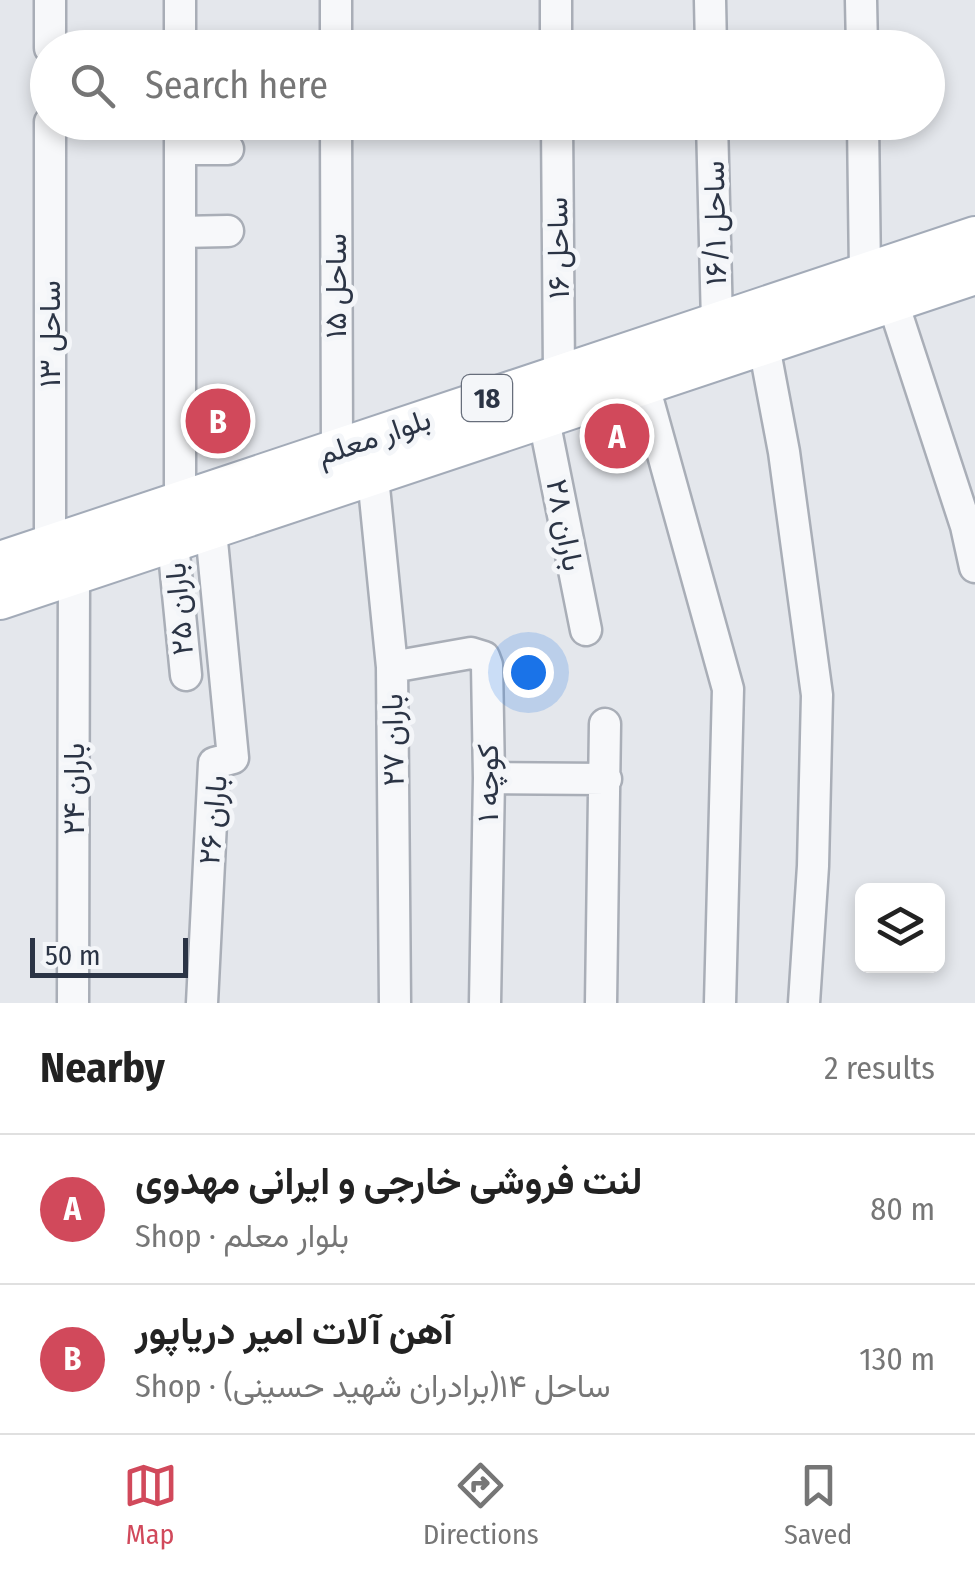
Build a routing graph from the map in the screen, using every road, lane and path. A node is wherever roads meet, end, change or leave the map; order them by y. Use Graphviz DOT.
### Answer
graph roads {
  1 [pos="50,0"];
  2 [pos="180,0"];
  3 [pos="336,0"];
  4 [pos="556,0"];
  5 [pos="710,0"];
  6 [pos="861,0"];
  7 [pos="50,30"];
  8 [pos="180,30"];
  9 [pos="336,30"];
  10 [pos="556,30"];
  11 [pos="711,30"];
  12 [pos="862,30"];
  13 [pos="50,140"];
  14 [pos="180,140"];
  15 [pos="195,140"];
  16 [pos="336,140"];
  17 [pos="557,140"];
  18 [pos="712,140"];
  19 [pos="863,140"];
  20 [pos="228,149"];
  21 [pos="228,231"];
  22 [pos="180,232"];
  23 [pos="975,236"];
  24 [pos="865,273"];
  25 [pos="975,275"];
  26 [pos="893,303"];
  27 [pos="716,323"];
  28 [pos="764,346"];
  29 [pos="559,374"];
  30 [pos="644,386"];
  31 [pos="544,420"];
  32 [pos="337,450"];
  33 [pos="373,477"];
  34 [pos="180,502"];
  35 [pos="210,530"];
  36 [pos="173,543"];
  37 [pos="50,544"];
  38 [pos="0,561"];
  39 [pos="975,568"];
  40 [pos="74,575"];
  41 [pos="0,600"];
  42 [pos="586,630"];
  43 [pos="392,667"];
  44 [pos="186,676"];
  45 [pos="605,724"];
  46 [pos="490,778"];
  47 [pos="606,779"];
  48 [pos="74,1003"];
  49 [pos="202,1003"];
  50 [pos="395,1003"];
  51 [pos="486,1003"];
  52 [pos="601,1003"];
  53 [pos="720,1003"];
  54 [pos="804,1003"];
  1 -- 7 [label="street"];
  2 -- 8 [label="street"];
  3 -- 9 [label="street"];
  4 -- 10 [label="street"];
  5 -- 11 [label="street"];
  6 -- 12 [label="street"];
  13 -- 37 [label="street, ساحل ۱۳"];
  14 -- 22 [label="street"];
  15 -- 20 [label="street"];
  16 -- 32 [label="street, ساحل ۱۵"];
  17 -- 29 [label="street, ساحل ۱۶"];
  18 -- 27 [label="street, ساحل ۱۶/۱"];
  19 -- 24 [label="street"];
  21 -- 22 [label="street"];
  22 -- 34 [label="street"];
  23 -- 24 [label="main road, بلوار معلم / 18"];
  24 -- 27 [label="main road, بلوار معلم / 18"];
  25 -- 26 [label="main road, بلوار معلم / 18"];
  26 -- 28 [label="main road, بلوار معلم / 18"];
  26 -- 39 [label="street"];
  27 -- 29 [label="main road, بلوار معلم / 18"];
  28 -- 30 [label="main road, بلوار معلم / 18"];
  28 -- 54 [label="street"];
  29 -- 32 [label="main road, بلوار معلم / 18"];
  30 -- 31 [label="main road, بلوار معلم / 18"];
  30 -- 53 [label="street"];
  31 -- 33 [label="main road, بلوار معلم / 18"];
  31 -- 42 [label="street, باران ۲۸"];
  32 -- 34 [label="main road, بلوار معلم / 18"];
  33 -- 35 [label="main road, بلوار معلم / 18"];
  33 -- 43 [label="street, باران ۲۷"];
  34 -- 37 [label="main road, بلوار معلم / 18"];
  35 -- 36 [label="main road, بلوار معلم / 18"];
  35 -- 49 [label="street, باران ۲۶"];
  36 -- 40 [label="main road, بلوار معلم / 18"];
  36 -- 44 [label="street, باران ۲۵"];
  37 -- 38 [label="main road, بلوار معلم / 18"];
  40 -- 41 [label="main road, بلوار معلم / 18"];
  40 -- 48 [label="street, باران ۲۴"];
  43 -- 46 [label="street, کوچه ۱"];
  43 -- 50 [label="street, باران ۲۷"];
  45 -- 47 [label="street"];
  46 -- 47 [label="street"];
  46 -- 51 [label="street, کوچه ۱"];
  47 -- 52 [label="street"];
}
